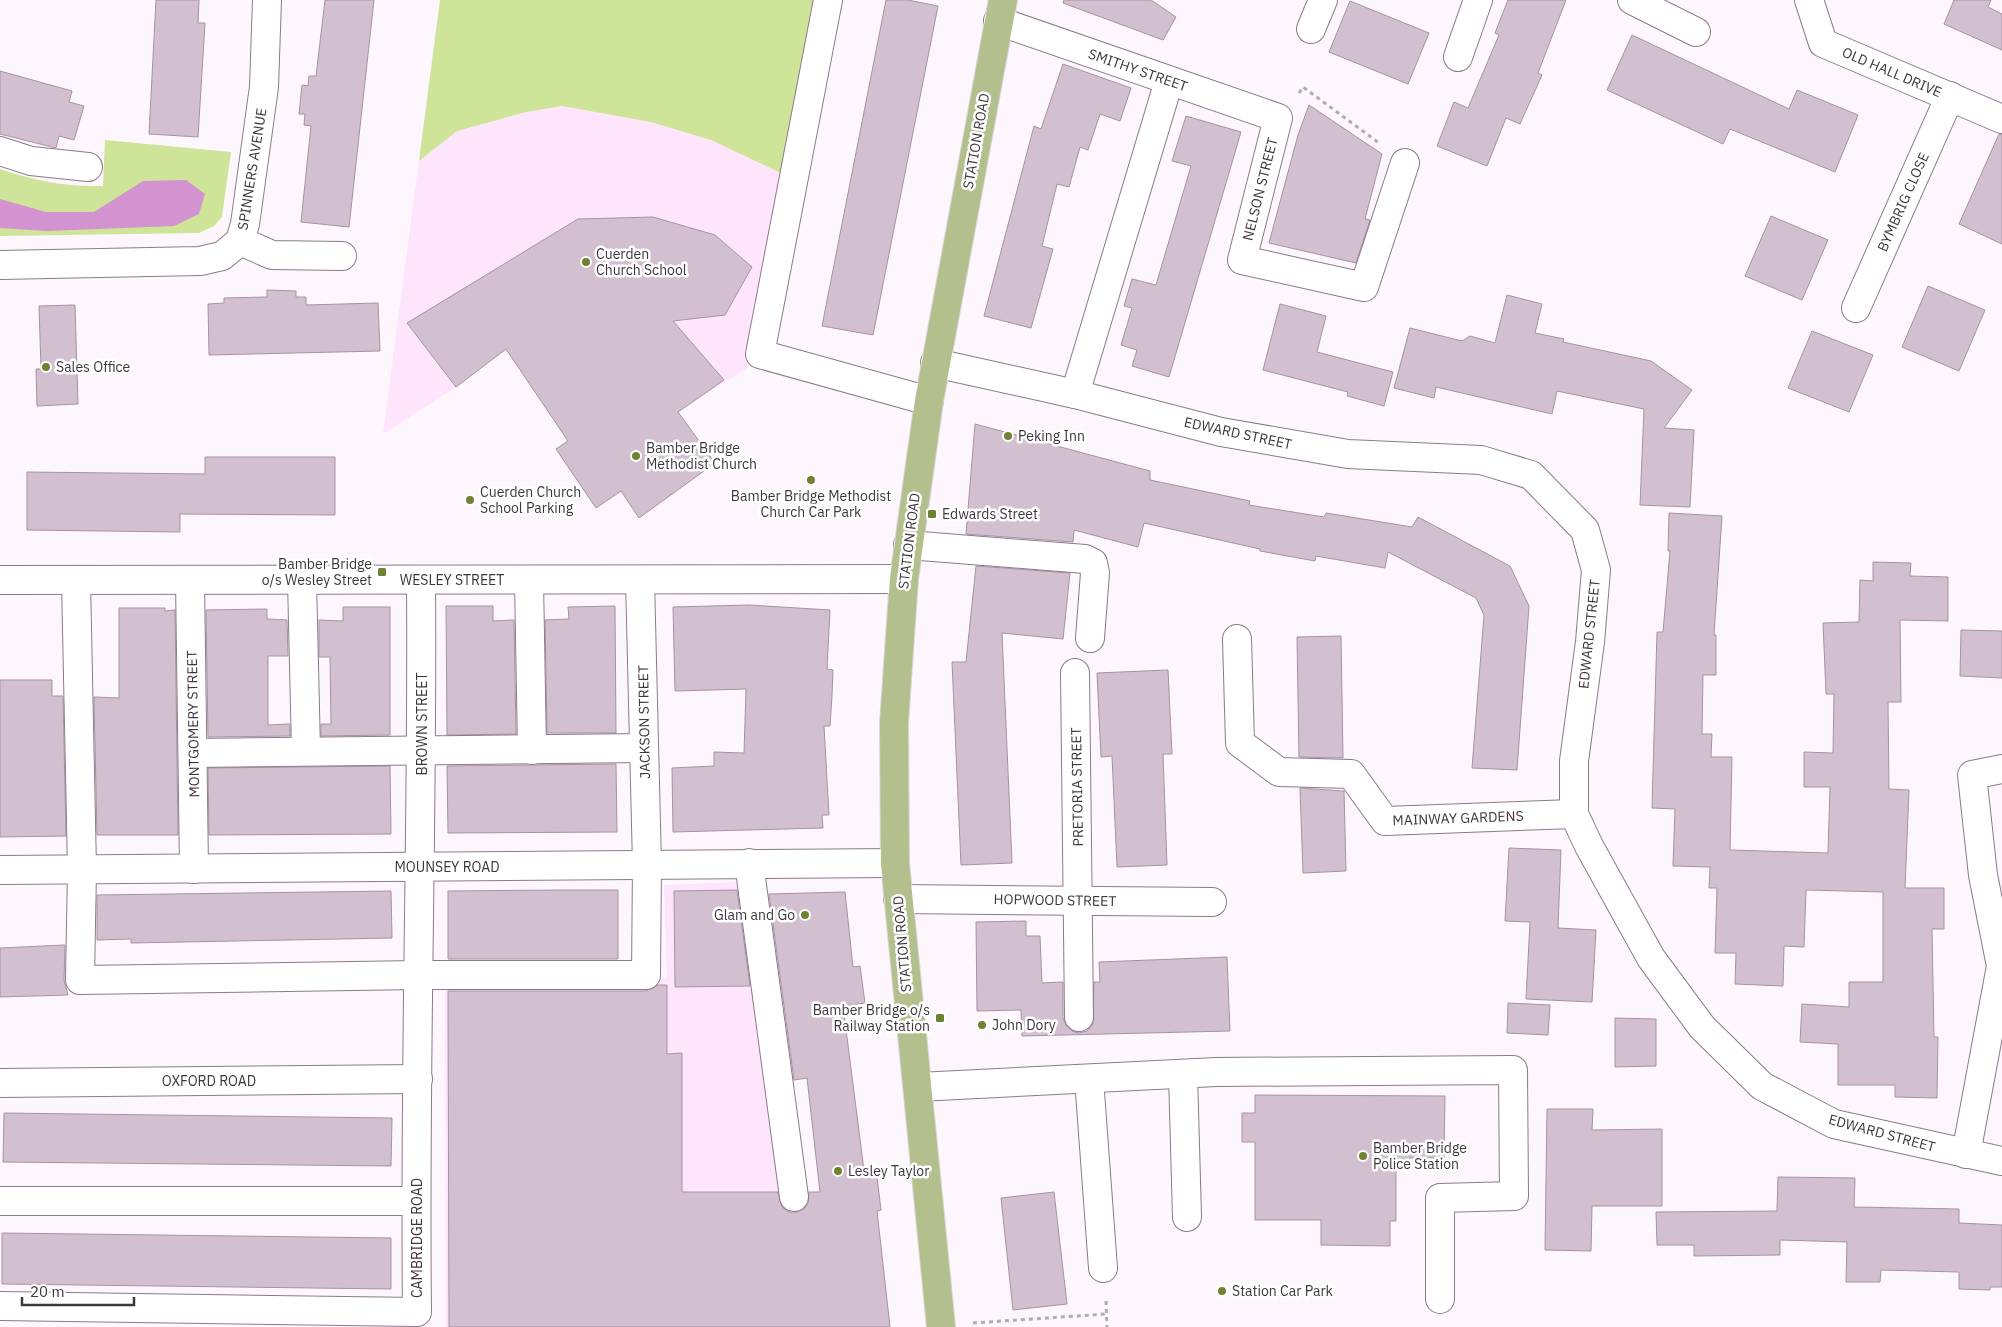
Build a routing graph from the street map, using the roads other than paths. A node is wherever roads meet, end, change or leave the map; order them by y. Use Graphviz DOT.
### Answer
graph roads {
  1 [pos="267,0"];
  2 [pos="828,0"];
  3 [pos="1323,0"];
  4 [pos="1632,0"];
  5 [pos="1809,0"];
  6 [pos="1473,2"];
  7 [pos="1000,10"];
  8 [pos="1311,29"];
  9 [pos="1696,32"];
  10 [pos="1458,57"];
  11 [pos="1169,80"];
  12 [pos="1950,96"];
  13 [pos="1278,118"];
  14 [pos="2002,119"];
  15 [pos="0,151"];
  16 [pos="1405,163"];
  17 [pos="88,167"];
  18 [pos="240,241"];
  19 [pos="342,256"];
  20 [pos="0,265"];
  21 [pos="1856,308"];
  22 [pos="935,363"];
  23 [pos="1075,394"];
  24 [pos="929,402"];
  25 [pos="908,545"];
  26 [pos="0,580"];
  27 [pos="76,580"];
  28 [pos="190,580"];
  29 [pos="302,580"];
  30 [pos="421,580"];
  31 [pos="529,580"];
  32 [pos="640,580"];
  33 [pos="904,580"];
  34 [pos="1090,638"];
  35 [pos="1237,639"];
  36 [pos="1075,673"];
  37 [pos="644,748"];
  38 [pos="532,750"];
  39 [pos="306,751"];
  40 [pos="423,751"];
  41 [pos="194,753"];
  42 [pos="2002,769"];
  43 [pos="1574,814"];
  44 [pos="749,863"];
  45 [pos="895,863"];
  46 [pos="647,865"];
  47 [pos="421,867"];
  48 [pos="194,869"];
  49 [pos="0,870"];
  50 [pos="82,870"];
  51 [pos="898,899"];
  52 [pos="1079,901"];
  53 [pos="1212,902"];
  54 [pos="419,975"];
  55 [pos="1079,1017"];
  56 [pos="1183,1074"];
  57 [pos="418,1079"];
  58 [pos="1089,1079"];
  59 [pos="0,1083"];
  60 [pos="918,1087"];
  61 [pos="1966,1154"];
  62 [pos="2002,1161"];
  63 [pos="794,1197"];
  64 [pos="0,1201"];
  65 [pos="416,1201"];
  66 [pos="1187,1217"];
  67 [pos="1104,1268"];
  68 [pos="1440,1299"];
  69 [pos="0,1306"];
  70 [pos="940,1326"];
  1 -- 18 [label="street, SPINNERS AVENUE"];
  2 -- 24 [label="street"];
  3 -- 8 [label="street"];
  4 -- 9 [label="street"];
  5 -- 12 [label="street, OLD HALL DRIVE"];
  6 -- 10 [label="street"];
  7 -- 11 [label="street, SMITHY STREET"];
  7 -- 22 [label="main road, STATION ROAD"];
  11 -- 13 [label="street, SMITHY STREET"];
  11 -- 23 [label="street"];
  12 -- 14 [label="street, OLD HALL DRIVE"];
  12 -- 21 [label="street, BYMBRIG CLOSE"];
  13 -- 16 [label="street, NELSON STREET"];
  15 -- 17 [label="street"];
  18 -- 19 [label="street"];
  18 -- 20 [label="street, SPINNERS AVENUE"];
  22 -- 23 [label="street, EDWARD STREET"];
  22 -- 24 [label="main road, STATION ROAD"];
  23 -- 43 [label="street, EDWARD STREET"];
  24 -- 25 [label="main road, STATION ROAD"];
  25 -- 33 [label="main road, STATION ROAD"];
  25 -- 34 [label="street"];
  26 -- 27 [label="street, WESLEY STREET"];
  27 -- 28 [label="street, WESLEY STREET"];
  27 -- 50 [label="street"];
  28 -- 29 [label="street, WESLEY STREET"];
  28 -- 41 [label="street, MONTGOMERY STREET"];
  29 -- 30 [label="street, WESLEY STREET"];
  29 -- 39 [label="street"];
  30 -- 31 [label="street, WESLEY STREET"];
  30 -- 40 [label="street, BROWN STREET"];
  31 -- 32 [label="street, WESLEY STREET"];
  31 -- 38 [label="street"];
  32 -- 33 [label="street, WESLEY STREET"];
  32 -- 37 [label="street, JACKSON STREET"];
  33 -- 45 [label="main road, STATION ROAD"];
  35 -- 43 [label="street, MAINWAY GARDENS"];
  36 -- 52 [label="street, PRETORIA STREET"];
  37 -- 38 [label="street"];
  37 -- 46 [label="street, JACKSON STREET"];
  38 -- 40 [label="street"];
  39 -- 40 [label="street"];
  39 -- 41 [label="street"];
  40 -- 47 [label="street, BROWN STREET"];
  41 -- 48 [label="street, MONTGOMERY STREET"];
  42 -- 61 [label="street"];
  43 -- 61 [label="street, EDWARD STREET"];
  44 -- 45 [label="street, MOUNSEY ROAD"];
  44 -- 46 [label="street, MOUNSEY ROAD"];
  44 -- 63 [label="street"];
  45 -- 51 [label="main road, STATION ROAD"];
  46 -- 47 [label="street, MOUNSEY ROAD"];
  46 -- 54 [label="street, JACKSON STREET"];
  47 -- 48 [label="street, MOUNSEY ROAD"];
  47 -- 54 [label="street, CAMBRIDGE ROAD"];
  48 -- 50 [label="street, MOUNSEY ROAD"];
  49 -- 50 [label="street, MOUNSEY ROAD"];
  50 -- 54 [label="street"];
  51 -- 52 [label="street, HOPWOOD STREET"];
  51 -- 60 [label="main road, STATION ROAD"];
  52 -- 53 [label="street, HOPWOOD STREET"];
  52 -- 55 [label="street, PRETORIA STREET"];
  54 -- 57 [label="street, CAMBRIDGE ROAD"];
  56 -- 58 [label="street"];
  56 -- 66 [label="street"];
  56 -- 68 [label="street"];
  57 -- 59 [label="street, OXFORD ROAD"];
  57 -- 65 [label="street, CAMBRIDGE ROAD"];
  58 -- 60 [label="street"];
  58 -- 67 [label="street"];
  60 -- 70 [label="main road, STATION ROAD"];
  61 -- 62 [label="street, EDWARD STREET"];
  64 -- 65 [label="street"];
  65 -- 69 [label="street, CAMBRIDGE ROAD"];
}
